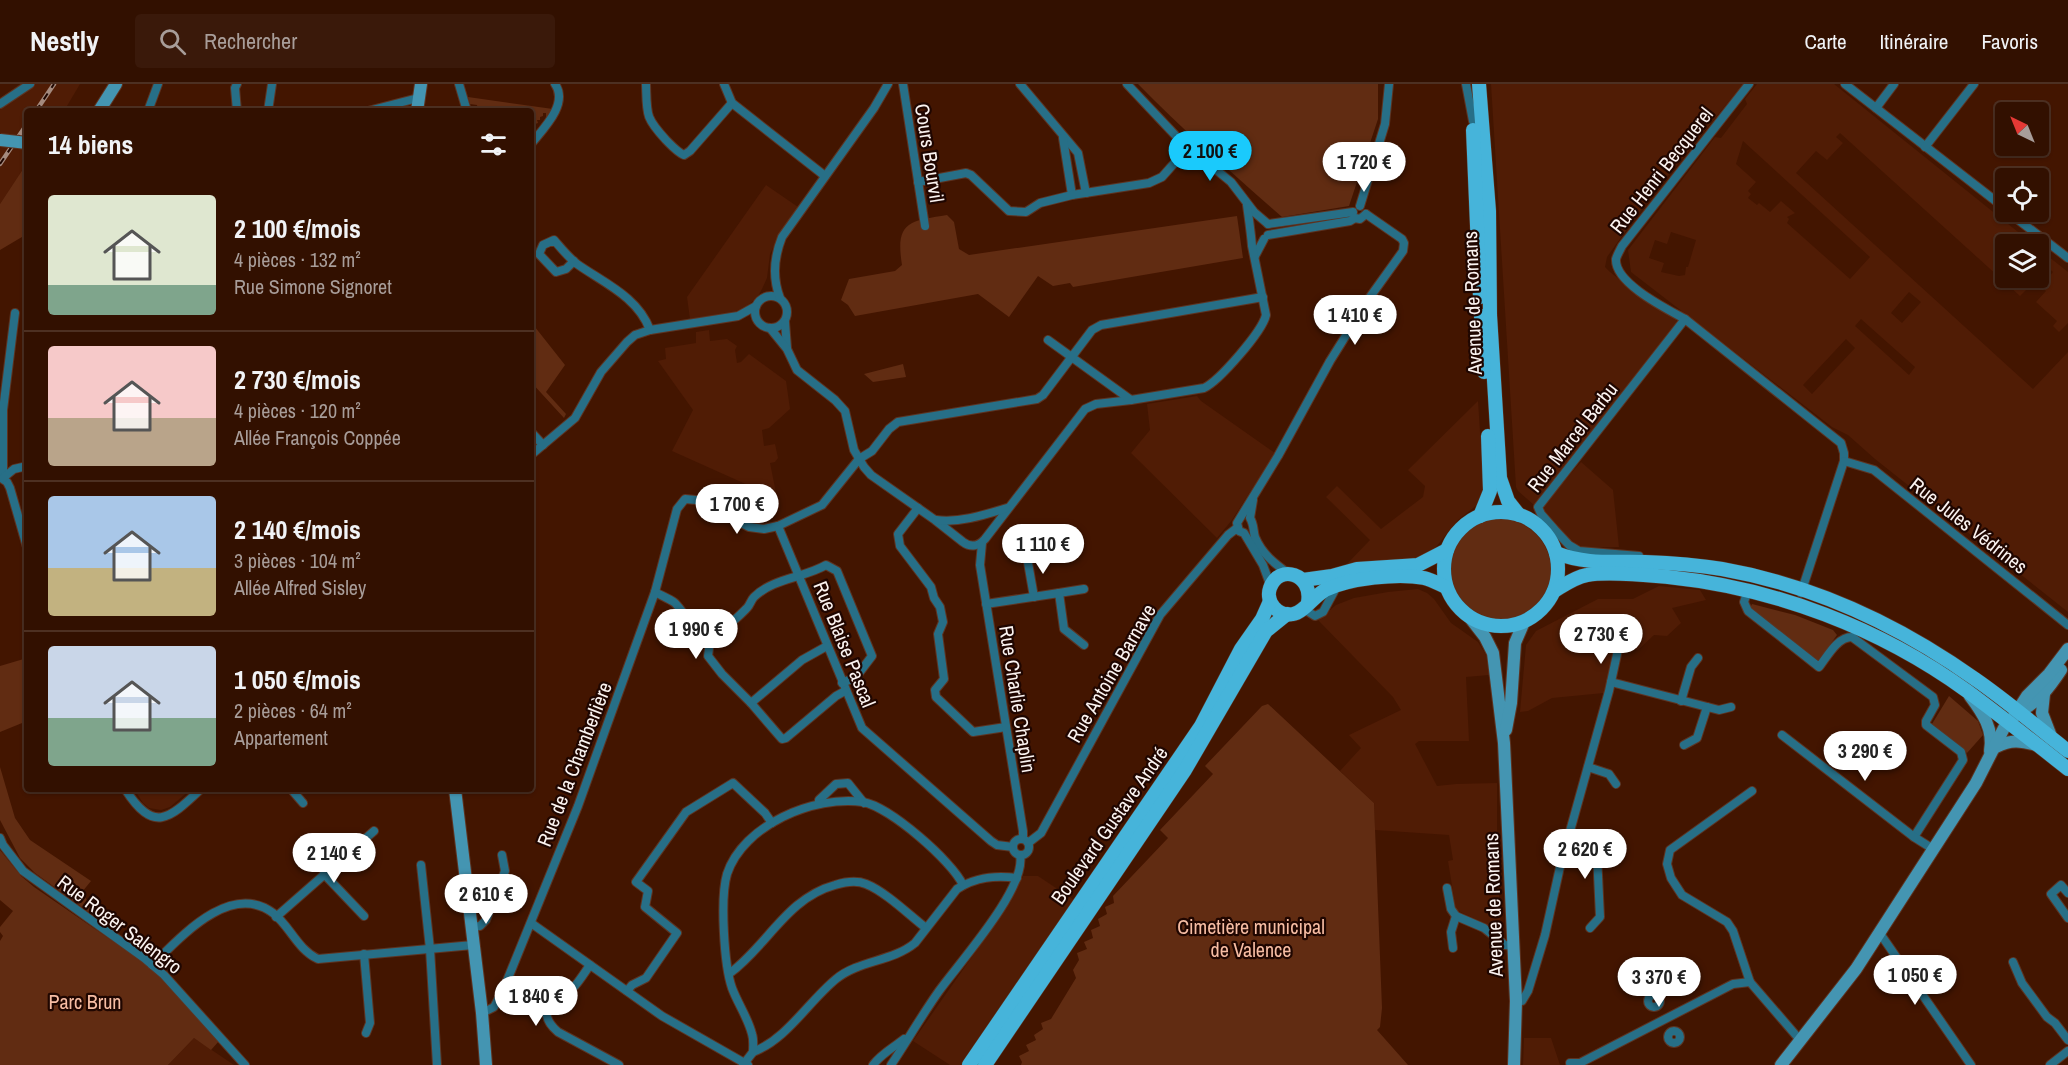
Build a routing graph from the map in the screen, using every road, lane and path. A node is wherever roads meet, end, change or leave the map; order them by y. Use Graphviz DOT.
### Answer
graph roads {
  1 [pos="30,84"];
  2 [pos="116,84"];
  3 [pos="158,84"];
  4 [pos="237,84"];
  5 [pos="272,84"];
  6 [pos="421,84"];
  7 [pos="459,84"];
  8 [pos="555,84"];
  9 [pos="646,84"];
  10 [pos="724,84"];
  11 [pos="888,84"];
  12 [pos="903,84"];
  13 [pos="1020,84"];
  14 [pos="1127,84"];
  15 [pos="1389,84"];
  16 [pos="1466,84"];
  17 [pos="1749,84"];
  18 [pos="1845,84"];
  19 [pos="1894,84"];
  20 [pos="1974,84"];
  21 [pos="1477,86"];
  22 [pos="732,103"];
  23 [pos="0,104"];
  24 [pos="418,105"];
  25 [pos="101,108"];
  26 [pos="149,108"];
  27 [pos="237,108"];
  28 [pos="268,108"];
  29 [pos="393,108"];
  30 [pos="466,108"];
  31 [pos="1876,108"];
  32 [pos="1473,121"];
  33 [pos="1063,137"];
  34 [pos="0,140"];
  35 [pos="534,140"];
  36 [pos="24,143"];
  37 [pos="1925,147"];
  38 [pos="1186,150"];
  39 [pos="825,176"];
  40 [pos="918,182"];
  41 [pos="1086,193"];
  42 [pos="1072,195"];
  43 [pos="1995,201"];
  44 [pos="1248,205"];
  45 [pos="1356,212"];
  46 [pos="1264,222"];
  47 [pos="2022,222"];
  48 [pos="925,226"];
  49 [pos="1251,226"];
  50 [pos="1253,237"];
  51 [pos="1266,237"];
  52 [pos="1255,256"];
  53 [pos="2068,258"];
  54 [pos="574,261"];
  55 [pos="774,279"];
  56 [pos="764,297"];
  57 [pos="1263,297"];
  58 [pos="780,298"];
  59 [pos="756,306"];
  60 [pos="15,313"];
  61 [pos="738,316"];
  62 [pos="1685,319"];
  63 [pos="758,321"];
  64 [pos="784,322"];
  65 [pos="770,328"];
  66 [pos="650,330"];
  67 [pos="1048,340"];
  68 [pos="787,349"];
  69 [pos="1072,357"];
  70 [pos="1131,400"];
  71 [pos="534,435"];
  72 [pos="543,445"];
  73 [pos="534,452"];
  74 [pos="1844,457"];
  75 [pos="859,459"];
  76 [pos="24,467"];
  77 [pos="1,477"];
  78 [pos="1008,507"];
  79 [pos="918,508"];
  80 [pos="1519,515"];
  81 [pos="1480,516"];
  82 [pos="978,517"];
  83 [pos="1246,518"];
  84 [pos="935,520"];
  85 [pos="963,520"];
  86 [pos="778,526"];
  87 [pos="1245,530"];
  88 [pos="24,537"];
  89 [pos="985,539"];
  90 [pos="963,542"];
  91 [pos="1447,550"];
  92 [pos="1556,553"];
  93 [pos="1027,557"];
  94 [pos="1607,563"];
  95 [pos="980,565"];
  96 [pos="1289,574"];
  97 [pos="799,575"];
  98 [pos="1303,580"];
  99 [pos="1446,586"];
  100 [pos="1084,589"];
  101 [pos="1803,589"];
  102 [pos="1748,590"];
  103 [pos="1554,591"];
  104 [pos="655,592"];
  105 [pos="1059,593"];
  106 [pos="1270,594"];
  107 [pos="1034,597"];
  108 [pos="986,604"];
  109 [pos="1798,604"];
  110 [pos="1306,605"];
  111 [pos="1287,614"];
  112 [pos="1472,619"];
  113 [pos="1524,622"];
  114 [pos="2065,622"];
  115 [pos="1849,631"];
  116 [pos="711,634"];
  117 [pos="1868,640"];
  118 [pos="1084,645"];
  119 [pos="1619,645"];
  120 [pos="827,646"];
  121 [pos="2068,649"];
  122 [pos="1698,658"];
  123 [pos="2068,660"];
  124 [pos="1611,682"];
  125 [pos="844,687"];
  126 [pos="1966,690"];
  127 [pos="2044,694"];
  128 [pos="1681,701"];
  129 [pos="751,702"];
  130 [pos="1707,707"];
  131 [pos="1731,707"];
  132 [pos="2010,721"];
  133 [pos="1006,727"];
  134 [pos="1782,735"];
  135 [pos="2052,739"];
  136 [pos="1504,743"];
  137 [pos="1684,745"];
  138 [pos="2038,745"];
  139 [pos="1993,746"];
  140 [pos="2068,751"];
  141 [pos="1588,767"];
  142 [pos="2068,769"];
  143 [pos="1616,784"];
  144 [pos="1752,791"];
  145 [pos="127,792"];
  146 [pos="198,792"];
  147 [pos="294,792"];
  148 [pos="455,792"];
  149 [pos="303,802"];
  150 [pos="864,802"];
  151 [pos="819,804"];
  152 [pos="772,823"];
  153 [pos="374,831"];
  154 [pos="1914,837"];
  155 [pos="0,838"];
  156 [pos="1025,841"];
  157 [pos="1567,842"];
  158 [pos="1013,847"];
  159 [pos="1933,849"];
  160 [pos="502,855"];
  161 [pos="1020,855"];
  162 [pos="421,865"];
  163 [pos="324,874"];
  164 [pos="1017,878"];
  165 [pos="963,885"];
  166 [pos="1447,888"];
  167 [pos="2068,894"];
  168 [pos="2061,908"];
  169 [pos="364,916"];
  170 [pos="1456,916"];
  171 [pos="276,917"];
  172 [pos="2068,918"];
  173 [pos="531,923"];
  174 [pos="471,927"];
  175 [pos="926,928"];
  176 [pos="1590,928"];
  177 [pos="1879,932"];
  178 [pos="473,945"];
  179 [pos="1514,946"];
  180 [pos="1453,948"];
  181 [pos="430,949"];
  182 [pos="364,954"];
  183 [pos="2013,962"];
  184 [pos="1633,963"];
  185 [pos="152,965"];
  186 [pos="590,965"];
  187 [pos="730,973"];
  188 [pos="1750,982"];
  189 [pos="627,991"];
  190 [pos="1516,1002"];
  191 [pos="482,1013"];
  192 [pos="1664,1020"];
  193 [pos="1671,1031"];
  194 [pos="912,1032"];
  195 [pos="366,1033"];
  196 [pos="1800,1040"];
  197 [pos="2068,1040"];
  198 [pos="2068,1051"];
  199 [pos="753,1052"];
  200 [pos="1570,1063"];
  201 [pos="745,1064"];
  202 [pos="245,1065"];
  203 [pos="437,1065"];
  204 [pos="486,1065"];
  205 [pos="619,1065"];
  206 [pos="873,1065"];
  207 [pos="891,1065"];
  208 [pos="969,1065"];
  209 [pos="985,1065"];
  210 [pos="1514,1065"];
  211 [pos="1781,1065"];
  212 [pos="1971,1065"];
  213 [pos="2050,1065"];
  1 -- 23 [label="street"];
  2 -- 25 [label="street"];
  3 -- 26 [label="street"];
  4 -- 27 [label="street"];
  5 -- 28 [label="street"];
  6 -- 24 [label="street"];
  7 -- 30 [label="street"];
  8 -- 35 [label="street"];
  9 -- 22 [label="street"];
  10 -- 22 [label="street"];
  11 -- 39 [label="street"];
  12 -- 40 [label="street, Cours Bourvil"];
  13 -- 33 [label="street"];
  14 -- 38 [label="street"];
  15 -- 45 [label="street"];
  16 -- 32 [label="street"];
  17 -- 62 [label="street, Rue Henri Becquerel"];
  18 -- 31 [label="street"];
  19 -- 31 [label="street"];
  20 -- 37 [label="street"];
  21 -- 32 [label="main road, Avenue de Romans"];
  21 -- 80 [label="main road, Avenue de Romans"];
  22 -- 39 [label="street"];
  24 -- 29 [label="street"];
  31 -- 37 [label="street"];
  32 -- 81 [label="main road, Avenue de Romans"];
  33 -- 41 [label="street"];
  33 -- 42 [label="street"];
  34 -- 36 [label="street, bridge"];
  37 -- 43 [label="street"];
  38 -- 41 [label="street"];
  38 -- 44 [label="street"];
  39 -- 55 [label="street"];
  40 -- 42 [label="street"];
  40 -- 48 [label="street, Cours Bourvil"];
  41 -- 42 [label="street"];
  44 -- 46 [label="street"];
  44 -- 49 [label="street"];
  45 -- 46 [label="street"];
  45 -- 51 [label="street"];
  45 -- 83 [label="street"];
  46 -- 49 [label="street"];
  46 -- 51 [label="street"];
  47 -- 53 [label="street"];
  49 -- 50 [label="street"];
  50 -- 51 [label="street"];
  50 -- 52 [label="street"];
  51 -- 52 [label="street"];
  52 -- 57 [label="street"];
  54 -- 66 [label="street"];
  55 -- 56 [label="street"];
  55 -- 58 [label="street"];
  56 -- 58 [label="street"];
  56 -- 59 [label="street"];
  57 -- 69 [label="street, Rue de la Chamberlière"];
  57 -- 70 [label="street"];
  58 -- 64 [label="street"];
  59 -- 61 [label="street"];
  59 -- 63 [label="street"];
  60 -- 77 [label="street"];
  61 -- 63 [label="street"];
  61 -- 66 [label="street"];
  62 -- 74 [label="street"];
  62 -- 94 [label="street, Rue Marcel Barbu"];
  63 -- 65 [label="street"];
  64 -- 65 [label="street"];
  64 -- 68 [label="street"];
  65 -- 68 [label="street"];
  66 -- 72 [label="street"];
  67 -- 69 [label="street"];
  68 -- 75 [label="street"];
  69 -- 70 [label="street"];
  69 -- 75 [label="street, Rue de la Chamberlière"];
  70 -- 78 [label="street"];
  71 -- 72 [label="street"];
  72 -- 73 [label="street"];
  74 -- 101 [label="street"];
  74 -- 114 [label="street, Rue Jules Védrines"];
  75 -- 79 [label="street, Rue Charlie Chaplin"];
  75 -- 86 [label="street, Rue de la Chamberlière"];
  76 -- 77 [label="street"];
  77 -- 88 [label="street"];
  78 -- 82 [label="street"];
  78 -- 89 [label="street"];
  79 -- 84 [label="street, Rue Charlie Chaplin"];
  79 -- 133 [label="street"];
  80 -- 81 [label="main road"];
  80 -- 92 [label="main road"];
  81 -- 91 [label="main road"];
  82 -- 85 [label="street"];
  82 -- 89 [label="street"];
  83 -- 87 [label="street"];
  83 -- 87 [label="street"];
  84 -- 85 [label="street"];
  84 -- 90 [label="street, Rue Charlie Chaplin"];
  85 -- 90 [label="street"];
  86 -- 97 [label="street, Rue Blaise Pascal"];
  86 -- 104 [label="street, Rue de la Chamberlière"];
  87 -- 96 [label="street"];
  87 -- 106 [label="street"];
  87 -- 156 [label="street, Rue Antoine Barnave"];
  89 -- 90 [label="street"];
  89 -- 95 [label="street, Rue Charlie Chaplin"];
  90 -- 95 [label="street, Rue Charlie Chaplin"];
  91 -- 98 [label="main road"];
  91 -- 99 [label="main road"];
  92 -- 94 [label="main road"];
  92 -- 103 [label="main road"];
  93 -- 107 [label="street"];
  94 -- 101 [label="main road"];
  94 -- 102 [label="main road"];
  94 -- 103 [label="main road"];
  95 -- 108 [label="street, Rue Charlie Chaplin"];
  96 -- 98 [label="main road"];
  96 -- 106 [label="main road, Boulevard Gustave André"];
  97 -- 116 [label="street"];
  97 -- 120 [label="street, Rue Blaise Pascal"];
  97 -- 125 [label="street"];
  98 -- 110 [label="main road"];
  99 -- 110 [label="main road, Boulevard Gustave André"];
  99 -- 112 [label="main road"];
  100 -- 105 [label="street"];
  101 -- 109 [label="street"];
  101 -- 132 [label="main road"];
  102 -- 109 [label="main road"];
  102 -- 115 [label="street"];
  103 -- 113 [label="main road"];
  104 -- 116 [label="street"];
  104 -- 173 [label="street, Rue de la Chamberlière"];
  105 -- 107 [label="street"];
  105 -- 118 [label="street"];
  106 -- 111 [label="main road"];
  106 -- 208 [label="main road, Boulevard Gustave André"];
  107 -- 108 [label="street"];
  108 -- 133 [label="street, Rue Charlie Chaplin"];
  109 -- 115 [label="main road"];
  110 -- 111 [label="main road, Boulevard Gustave André"];
  111 -- 209 [label="main road, Boulevard Gustave André"];
  112 -- 113 [label="main road"];
  112 -- 136 [label="street, Avenue de Romans"];
  113 -- 136 [label="street, Avenue de Romans"];
  115 -- 117 [label="main road"];
  116 -- 129 [label="street"];
  117 -- 126 [label="main road"];
  117 -- 154 [label="street"];
  119 -- 124 [label="street"];
  120 -- 125 [label="street, Rue Blaise Pascal"];
  120 -- 129 [label="street"];
  121 -- 132 [label="street"];
  122 -- 128 [label="street"];
  123 -- 127 [label="street"];
  124 -- 128 [label="street"];
  124 -- 141 [label="street"];
  125 -- 129 [label="street"];
  125 -- 158 [label="street, Rue Blaise Pascal"];
  126 -- 132 [label="main road"];
  126 -- 139 [label="street"];
  127 -- 132 [label="street"];
  127 -- 135 [label="street"];
  128 -- 130 [label="street"];
  130 -- 131 [label="street"];
  130 -- 137 [label="street"];
  132 -- 135 [label="main road"];
  132 -- 138 [label="main road"];
  132 -- 139 [label="street"];
  133 -- 156 [label="street, Rue Charlie Chaplin"];
  134 -- 154 [label="street"];
  135 -- 140 [label="main road"];
  136 -- 179 [label="street, Avenue de Romans"];
  138 -- 139 [label="street"];
  138 -- 142 [label="main road"];
  139 -- 159 [label="street"];
  141 -- 143 [label="street"];
  141 -- 157 [label="street"];
  144 -- 188 [label="street"];
  145 -- 146 [label="street"];
  147 -- 149 [label="street"];
  148 -- 174 [label="street"];
  150 -- 151 [label="street"];
  150 -- 151 [label="street"];
  150 -- 165 [label="street"];
  151 -- 152 [label="street"];
  152 -- 187 [label="street"];
  152 -- 189 [label="street"];
  153 -- 163 [label="street"];
  154 -- 159 [label="street"];
  155 -- 185 [label="street, Rue Roger Salengro"];
  156 -- 158 [label="street"];
  156 -- 161 [label="street"];
  157 -- 176 [label="street"];
  157 -- 190 [label="street"];
  158 -- 161 [label="street"];
  159 -- 177 [label="street"];
  160 -- 174 [label="street"];
  161 -- 164 [label="street"];
  162 -- 181 [label="street"];
  163 -- 169 [label="street"];
  163 -- 171 [label="street"];
  164 -- 165 [label="street"];
  164 -- 194 [label="street"];
  165 -- 175 [label="street"];
  166 -- 170 [label="street"];
  167 -- 168 [label="street"];
  167 -- 168 [label="street"];
  168 -- 172 [label="street"];
  170 -- 179 [label="street"];
  170 -- 180 [label="street"];
  171 -- 182 [label="street"];
  171 -- 185 [label="street"];
  173 -- 186 [label="street"];
  173 -- 191 [label="street, Rue de la Chamberlière"];
  174 -- 178 [label="street"];
  175 -- 187 [label="street"];
  175 -- 199 [label="street"];
  177 -- 196 [label="street"];
  177 -- 212 [label="street"];
  178 -- 181 [label="street"];
  178 -- 191 [label="street"];
  179 -- 190 [label="street, Avenue de Romans"];
  181 -- 182 [label="street"];
  181 -- 203 [label="street"];
  182 -- 195 [label="street"];
  183 -- 197 [label="street"];
  184 -- 192 [label="street"];
  185 -- 202 [label="street, Rue Roger Salengro"];
  186 -- 189 [label="street"];
  186 -- 205 [label="street"];
  187 -- 199 [label="street"];
  188 -- 192 [label="street"];
  188 -- 196 [label="street"];
  189 -- 201 [label="street"];
  190 -- 210 [label="street, Avenue de Romans"];
  191 -- 204 [label="street"];
  192 -- 193 [label="street"];
  192 -- 200 [label="street"];
  194 -- 206 [label="street"];
  194 -- 207 [label="street"];
  196 -- 211 [label="street"];
  198 -- 213 [label="street"];
  199 -- 201 [label="street"];
}
